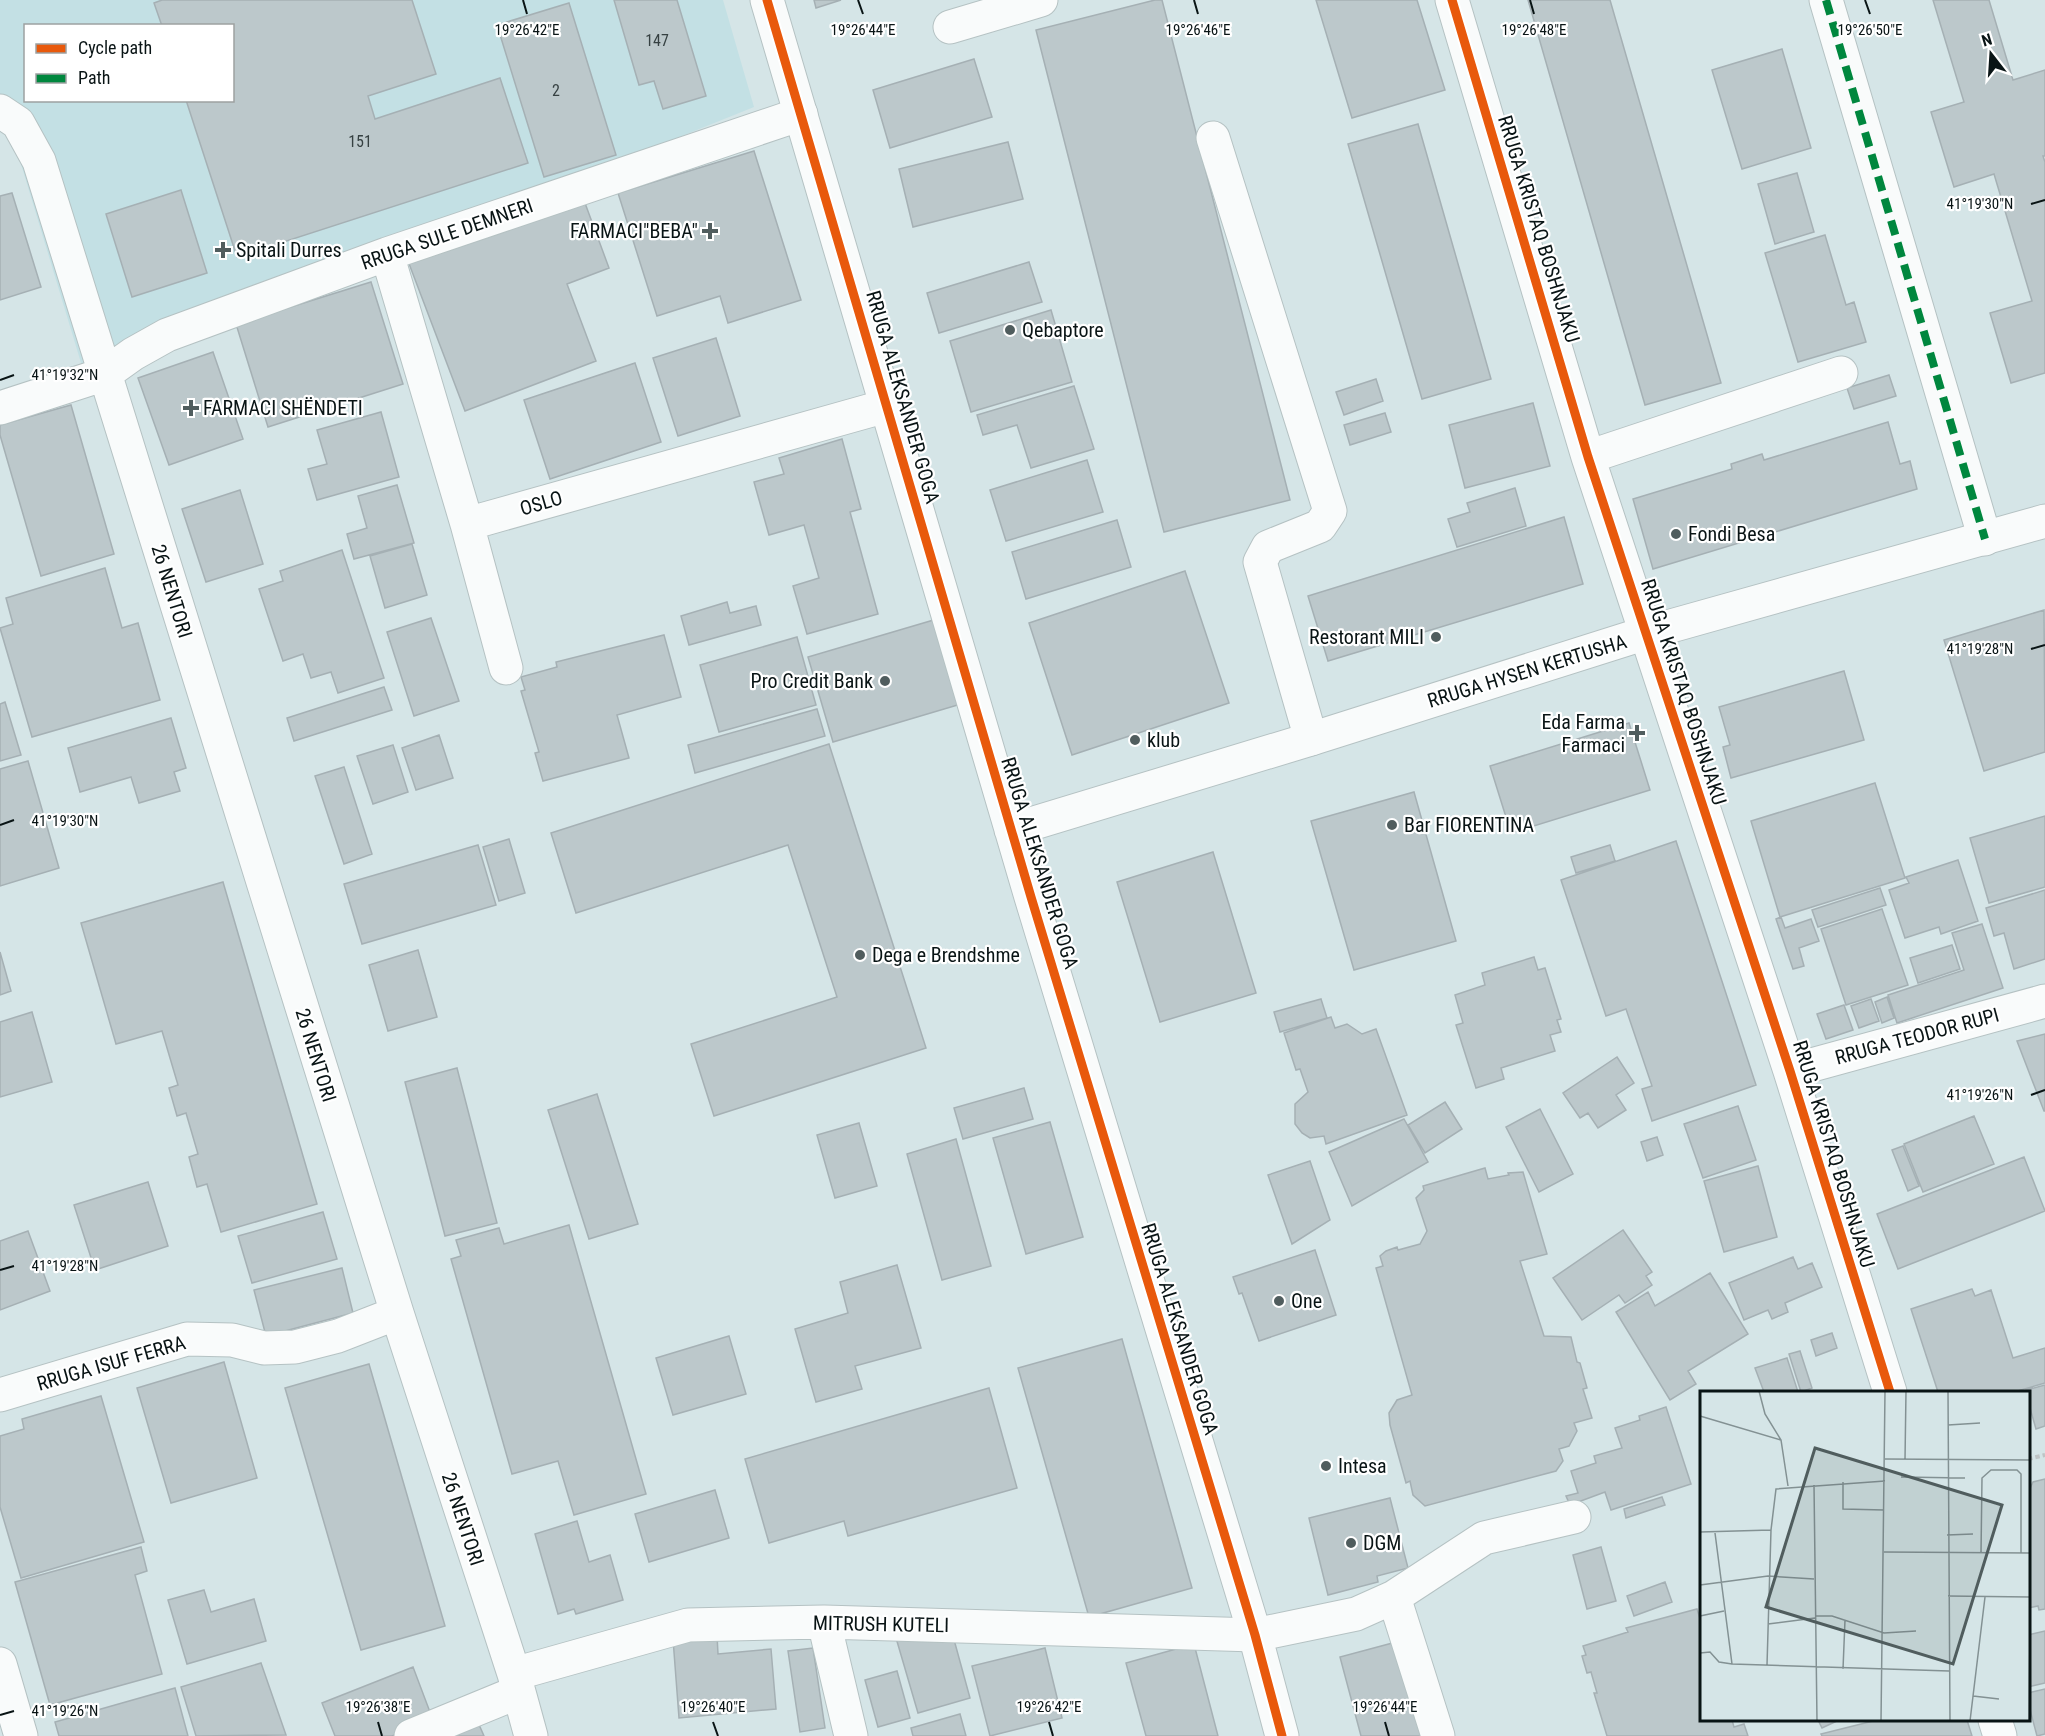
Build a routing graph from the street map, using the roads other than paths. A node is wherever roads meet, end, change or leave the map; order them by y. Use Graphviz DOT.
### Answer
graph roads {
  1 [pos="767,0"];
  2 [pos="1041,0"];
  3 [pos="1452,0"];
  4 [pos="1826,0"];
  5 [pos="950,27"];
  6 [pos="0,111"];
  7 [pos="801,114"];
  8 [pos="1213,138"];
  9 [pos="387,254"];
  10 [pos="1842,373"];
  11 [pos="105,374"];
  12 [pos="886,405"];
  13 [pos="0,408"];
  14 [pos="1588,457"];
  15 [pos="2045,520"];
  16 [pos="467,524"];
  17 [pos="1984,539"];
  18 [pos="1646,633"];
  19 [pos="506,668"];
  20 [pos="1311,739"];
  21 [pos="1011,830"];
  22 [pos="2045,1001"];
  23 [pos="1790,1071"];
  24 [pos="396,1313"];
  25 [pos="1890,1391"];
  26 [pos="0,1395"];
  27 [pos="1574,1517"];
  28 [pos="1394,1597"];
  29 [pos="824,1622"];
  30 [pos="1255,1635"];
  31 [pos="0,1664"];
  32 [pos="516,1683"];
  33 [pos="1996,1721"];
  34 [pos="21,1736"];
  35 [pos="411,1736"];
  36 [pos="531,1736"];
  37 [pos="851,1736"];
  38 [pos="1282,1736"];
  39 [pos="1438,1736"];
  40 [pos="2000,1736"];
  1 -- 7 [label="street, RRUGA ALEKSANDER GOGA"];
  2 -- 5 [label="street"];
  3 -- 14 [label="street, RRUGA KRISTAQ BOSHNJAKU"];
  4 -- 17 [label="street"];
  6 -- 11 [label="street, 26 NENTORI"];
  7 -- 9 [label="street, RRUGA SULE DEMNERI"];
  7 -- 12 [label="street, RRUGA ALEKSANDER GOGA"];
  8 -- 20 [label="street"];
  9 -- 11 [label="street, RRUGA SULE DEMNERI"];
  9 -- 16 [label="street"];
  10 -- 14 [label="street"];
  11 -- 13 [label="street, RRUGA SULE DEMNERI"];
  11 -- 24 [label="street, 26 NENTORI"];
  12 -- 16 [label="street, OSLO"];
  12 -- 21 [label="street, RRUGA ALEKSANDER GOGA"];
  14 -- 18 [label="street, RRUGA KRISTAQ BOSHNJAKU"];
  15 -- 17 [label="street, RRUGA HYSEN KERTUSHA"];
  16 -- 19 [label="street"];
  17 -- 18 [label="street, RRUGA HYSEN KERTUSHA"];
  18 -- 20 [label="street, RRUGA HYSEN KERTUSHA"];
  18 -- 23 [label="street, RRUGA KRISTAQ BOSHNJAKU"];
  20 -- 21 [label="street, RRUGA HYSEN KERTUSHA"];
  21 -- 30 [label="street, RRUGA ALEKSANDER GOGA"];
  22 -- 23 [label="street, RRUGA TEODOR RUPI"];
  23 -- 25 [label="street, RRUGA KRISTAQ BOSHNJAKU"];
  24 -- 26 [label="street, RRUGA ISUF FERRA"];
  24 -- 32 [label="street, 26 NENTORI"];
  27 -- 28 [label="street, MITRUSH KUTELI"];
  28 -- 30 [label="street, MITRUSH KUTELI"];
  28 -- 39 [label="street"];
  29 -- 30 [label="street, MITRUSH KUTELI"];
  29 -- 32 [label="street, MITRUSH KUTELI"];
  29 -- 37 [label="street"];
  30 -- 38 [label="street, RRUGA ALEKSANDER GOGA"];
  31 -- 34 [label="street"];
  32 -- 35 [label="street, MITRUSH KUTELI"];
  32 -- 36 [label="street, 26 NENTORI"];
  33 -- 40 [label="street"];
}
